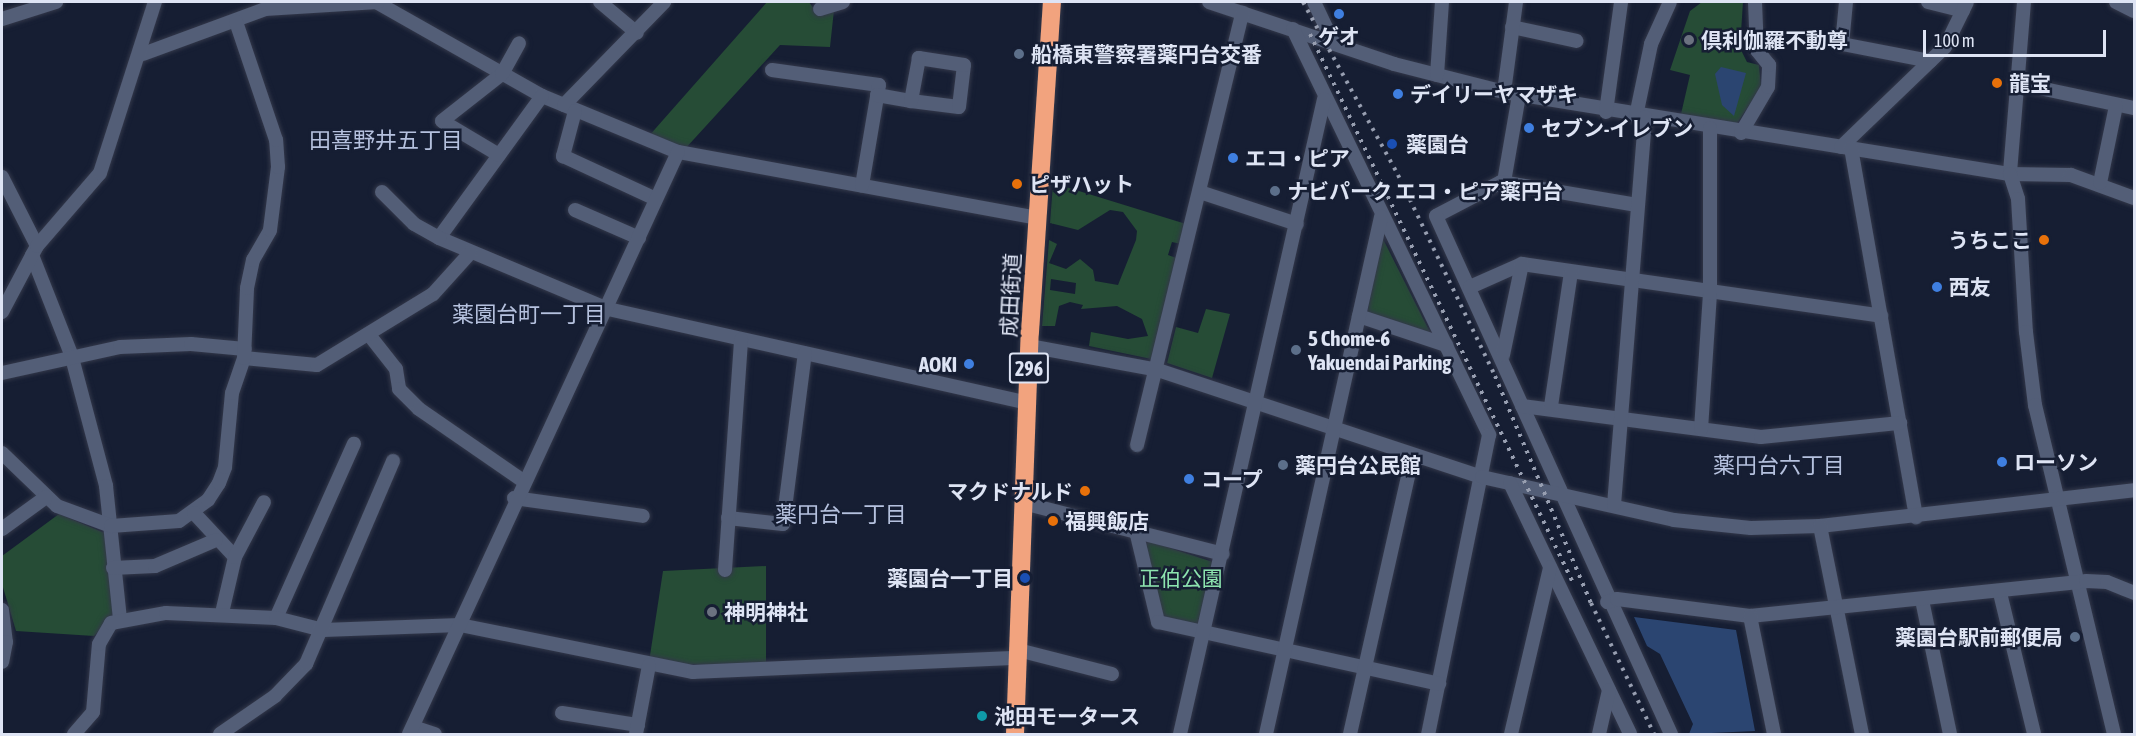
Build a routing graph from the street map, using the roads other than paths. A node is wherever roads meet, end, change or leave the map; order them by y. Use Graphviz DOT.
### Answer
graph roads {
  1 [pos="56,2"];
  2 [pos="377,2"];
  3 [pos="600,2"];
  4 [pos="664,2"];
  5 [pos="843,2"];
  6 [pos="1051,2"];
  7 [pos="1209,2"];
  8 [pos="1314,2"];
  9 [pos="1442,2"];
  10 [pos="1516,2"];
  11 [pos="1621,2"];
  12 [pos="1670,2"];
  13 [pos="1755,2"];
  14 [pos="1846,2"];
  15 [pos="1928,2"];
  16 [pos="2024,2"];
  17 [pos="2116,2"];
  18 [pos="153,4"];
  19 [pos="1965,6"];
  20 [pos="820,9"];
  21 [pos="2134,11"];
  22 [pos="1242,13"];
  23 [pos="2,19"];
  24 [pos="236,22"];
  25 [pos="1512,27"];
  26 [pos="1293,29"];
  27 [pos="638,33"];
  28 [pos="1577,41"];
  29 [pos="1333,42"];
  30 [pos="519,43"];
  31 [pos="142,54"];
  32 [pos="1930,61"];
  33 [pos="772,70"];
  34 [pos="502,74"];
  35 [pos="1437,75"];
  36 [pos="2016,83"];
  37 [pos="1504,92"];
  38 [pos="877,95"];
  39 [pos="1519,95"];
  40 [pos="542,96"];
  41 [pos="1324,99"];
  42 [pos="911,101"];
  43 [pos="2116,106"];
  44 [pos="569,108"];
  45 [pos="2134,108"];
  46 [pos="1606,112"];
  47 [pos="1641,117"];
  48 [pos="1710,128"];
  49 [pos="1741,133"];
  50 [pos="1846,147"];
  51 [pos="678,152"];
  52 [pos="499,155"];
  53 [pos="2010,174"];
  54 [pos="2,177"];
  55 [pos="1504,182"];
  56 [pos="2100,183"];
  57 [pos="862,186"];
  58 [pos="382,192"];
  59 [pos="1200,192"];
  60 [pos="2134,198"];
  61 [pos="656,200"];
  62 [pos="1637,205"];
  63 [pos="575,210"];
  64 [pos="1381,217"];
  65 [pos="1037,218"];
  66 [pos="1297,224"];
  67 [pos="440,237"];
  68 [pos="639,238"];
  69 [pos="34,250"];
  70 [pos="471,253"];
  71 [pos="1522,264"];
  72 [pos="1571,272"];
  73 [pos="1630,282"];
  74 [pos="1470,287"];
  75 [pos="1710,293"];
  76 [pos="608,309"];
  77 [pos="2,312"];
  78 [pos="1359,316"];
  79 [pos="1881,316"];
  80 [pos="370,336"];
  81 [pos="741,340"];
  82 [pos="1446,345"];
  83 [pos="1029,346"];
  84 [pos="805,352"];
  85 [pos="71,354"];
  86 [pos="244,354"];
  87 [pos="1503,355"];
  88 [pos="1158,370"];
  89 [pos="2,373"];
  90 [pos="1027,403"];
  91 [pos="1257,403"];
  92 [pos="1522,406"];
  93 [pos="1551,406"];
  94 [pos="1621,419"];
  95 [pos="1900,423"];
  96 [pos="1334,427"];
  97 [pos="1701,429"];
  98 [pos="354,444"];
  99 [pos="1137,445"];
  100 [pos="2,453"];
  101 [pos="1413,455"];
  102 [pos="393,461"];
  103 [pos="1482,477"];
  104 [pos="522,480"];
  105 [pos="1510,483"];
  106 [pos="2134,490"];
  107 [pos="1558,494"];
  108 [pos="46,497"];
  109 [pos="514,498"];
  110 [pos="264,502"];
  111 [pos="2058,502"];
  112 [pos="1023,503"];
  113 [pos="1614,505"];
  114 [pos="194,513"];
  115 [pos="643,516"];
  116 [pos="1916,517"];
  117 [pos="728,518"];
  118 [pos="111,526"];
  119 [pos="1820,526"];
  120 [pos="2,529"];
  121 [pos="1136,531"];
  122 [pos="216,540"];
  123 [pos="1223,554"];
  124 [pos="235,557"];
  125 [pos="113,568"];
  126 [pos="1550,568"];
  127 [pos="725,570"];
  128 [pos="2079,584"];
  129 [pos="2000,593"];
  130 [pos="2134,593"];
  131 [pos="1922,600"];
  132 [pos="1607,602"];
  133 [pos="2,610"];
  134 [pos="1837,610"];
  135 [pos="222,613"];
  136 [pos="1750,616"];
  137 [pos="276,618"];
  138 [pos="120,620"];
  139 [pos="460,625"];
  140 [pos="323,630"];
  141 [pos="1205,636"];
  142 [pos="1284,652"];
  143 [pos="1017,654"];
  144 [pos="2,662"];
  145 [pos="649,665"];
  146 [pos="1365,669"];
  147 [pos="1112,674"];
  148 [pos="1439,684"];
  149 [pos="1609,690"];
  150 [pos="562,713"];
  151 [pos="637,730"];
  152 [pos="411,731"];
  153 [pos="74,735"];
  154 [pos="220,735"];
  155 [pos="435,735"];
  156 [pos="1015,735"];
  157 [pos="1180,735"];
  158 [pos="1266,735"];
  159 [pos="1350,735"];
  160 [pos="1428,735"];
  161 [pos="1511,735"];
  162 [pos="1599,735"];
  163 [pos="1630,735"];
  164 [pos="1671,735"];
  165 [pos="1774,735"];
  166 [pos="1862,735"];
  167 [pos="1950,735"];
  168 [pos="2034,735"];
  169 [pos="2114,735"];
  1 -- 23 [label="street"];
  2 -- 24 [label="street"];
  2 -- 34 [label="street"];
  3 -- 27 [label="street"];
  4 -- 27 [label="street"];
  5 -- 20 [label="street"];
  6 -- 65 [label="highway, 成田街道 / 296"];
  7 -- 22 [label="street"];
  8 -- 29 [label="street"];
  9 -- 35 [label="street"];
  10 -- 25 [label="street"];
  11 -- 46 [label="street"];
  12 -- 47 [label="street"];
  13 -- 49 [label="street"];
  14 -- 32 [label="street"];
  15 -- 19 [label="street"];
  16 -- 36 [label="street"];
  17 -- 21 [label="street"];
  18 -- 31 [label="street"];
  19 -- 32 [label="street"];
  22 -- 26 [label="street"];
  22 -- 59 [label="street"];
  24 -- 31 [label="street"];
  24 -- 86 [label="street"];
  25 -- 28 [label="street"];
  25 -- 37 [label="street"];
  26 -- 29 [label="street"];
  26 -- 41 [label="street"];
  27 -- 44 [label="street"];
  29 -- 35 [label="street"];
  30 -- 34 [label="street"];
  31 -- 69 [label="street"];
  32 -- 50 [label="street"];
  33 -- 38 [label="street"];
  34 -- 40 [label="street"];
  34 -- 52 [label="street"];
  35 -- 37 [label="street"];
  36 -- 43 [label="street"];
  36 -- 53 [label="street"];
  37 -- 39 [label="street"];
  38 -- 42 [label="street"];
  38 -- 57 [label="street"];
  39 -- 46 [label="street"];
  39 -- 55 [label="street"];
  40 -- 44 [label="street"];
  40 -- 52 [label="street"];
  41 -- 64 [label="street"];
  41 -- 66 [label="street"];
  42 -- 42 [label="street"];
  43 -- 45 [label="street"];
  43 -- 56 [label="street"];
  44 -- 51 [label="street"];
  44 -- 61 [label="street"];
  46 -- 47 [label="street"];
  47 -- 48 [label="street"];
  47 -- 62 [label="street"];
  48 -- 49 [label="street"];
  48 -- 75 [label="street"];
  49 -- 50 [label="street"];
  50 -- 53 [label="street"];
  50 -- 79 [label="street"];
  51 -- 57 [label="street"];
  51 -- 61 [label="street"];
  52 -- 67 [label="street"];
  53 -- 56 [label="street"];
  53 -- 111 [label="street"];
  54 -- 69 [label="street"];
  55 -- 62 [label="street"];
  55 -- 74 [label="street"];
  56 -- 60 [label="street"];
  57 -- 65 [label="street"];
  58 -- 67 [label="street"];
  59 -- 66 [label="street"];
  59 -- 88 [label="street"];
  61 -- 68 [label="street"];
  62 -- 73 [label="street"];
  63 -- 68 [label="street"];
  64 -- 78 [label="street"];
  64 -- 82 [label="street"];
  65 -- 83 [label="highway, 成田街道 / 296"];
  66 -- 91 [label="street"];
  67 -- 70 [label="street"];
  68 -- 76 [label="street"];
  69 -- 77 [label="street"];
  69 -- 85 [label="street"];
  70 -- 76 [label="street"];
  70 -- 80 [label="street"];
  71 -- 72 [label="street"];
  71 -- 74 [label="street"];
  71 -- 87 [label="street"];
  72 -- 73 [label="street"];
  72 -- 93 [label="street"];
  73 -- 75 [label="street"];
  73 -- 94 [label="street"];
  74 -- 87 [label="street"];
  75 -- 79 [label="street"];
  75 -- 97 [label="street"];
  76 -- 81 [label="street"];
  76 -- 104 [label="street"];
  78 -- 82 [label="street"];
  78 -- 96 [label="street"];
  79 -- 95 [label="street"];
  80 -- 86 [label="street"];
  80 -- 104 [label="street"];
  81 -- 84 [label="street"];
  81 -- 117 [label="street"];
  82 -- 103 [label="street"];
  83 -- 88 [label="street"];
  83 -- 90 [label="highway, 成田街道 / 296"];
  84 -- 90 [label="street"];
  84 -- 117 [label="street"];
  85 -- 86 [label="street"];
  85 -- 89 [label="street"];
  85 -- 118 [label="street"];
  86 -- 114 [label="street"];
  87 -- 92 [label="street"];
  88 -- 91 [label="street"];
  88 -- 99 [label="street"];
  90 -- 112 [label="highway, 成田街道 / 296"];
  91 -- 96 [label="street"];
  91 -- 123 [label="street"];
  92 -- 93 [label="street"];
  92 -- 107 [label="street"];
  93 -- 94 [label="street"];
  94 -- 97 [label="street"];
  94 -- 113 [label="street"];
  95 -- 97 [label="street"];
  95 -- 116 [label="street"];
  96 -- 101 [label="street"];
  96 -- 142 [label="street"];
  98 -- 137 [label="street"];
  100 -- 108 [label="street"];
  101 -- 103 [label="street"];
  101 -- 146 [label="street"];
  102 -- 140 [label="street"];
  103 -- 105 [label="street"];
  103 -- 148 [label="street"];
  104 -- 109 [label="street"];
  105 -- 107 [label="street"];
  105 -- 126 [label="street"];
  106 -- 111 [label="street"];
  107 -- 113 [label="street"];
  107 -- 132 [label="street"];
  108 -- 118 [label="street"];
  108 -- 120 [label="street"];
  109 -- 115 [label="street"];
  109 -- 139 [label="street"];
  110 -- 124 [label="street"];
  111 -- 116 [label="street"];
  111 -- 128 [label="street"];
  112 -- 121 [label="street"];
  112 -- 143 [label="highway, 成田街道 / 296"];
  113 -- 119 [label="street"];
  114 -- 118 [label="street"];
  114 -- 122 [label="street"];
  116 -- 119 [label="street"];
  117 -- 127 [label="street"];
  118 -- 125 [label="street"];
  119 -- 134 [label="street"];
  121 -- 123 [label="street"];
  121 -- 141 [label="street"];
  122 -- 124 [label="street"];
  122 -- 125 [label="street"];
  123 -- 141 [label="street"];
  124 -- 135 [label="street"];
  125 -- 138 [label="street"];
  126 -- 149 [label="street"];
  126 -- 161 [label="street"];
  128 -- 129 [label="street"];
  128 -- 130 [label="street"];
  128 -- 169 [label="street"];
  129 -- 131 [label="street"];
  129 -- 168 [label="street"];
  131 -- 134 [label="street"];
  131 -- 167 [label="street"];
  132 -- 136 [label="street"];
  132 -- 164 [label="street"];
  133 -- 144 [label="street"];
  134 -- 136 [label="street"];
  134 -- 166 [label="street"];
  135 -- 137 [label="street"];
  135 -- 138 [label="street"];
  136 -- 165 [label="street"];
  137 -- 140 [label="street"];
  138 -- 153 [label="street"];
  139 -- 140 [label="street"];
  139 -- 145 [label="street"];
  139 -- 152 [label="street"];
  140 -- 154 [label="street"];
  141 -- 142 [label="street"];
  141 -- 157 [label="street"];
  142 -- 146 [label="street"];
  142 -- 158 [label="street"];
  143 -- 145 [label="street"];
  143 -- 147 [label="street"];
  143 -- 156 [label="highway, 成田街道 / 296"];
  145 -- 151 [label="street"];
  146 -- 148 [label="street"];
  146 -- 159 [label="street"];
  148 -- 160 [label="street"];
  149 -- 162 [label="street"];
  149 -- 163 [label="street"];
  150 -- 151 [label="street"];
  152 -- 155 [label="street"];
}
